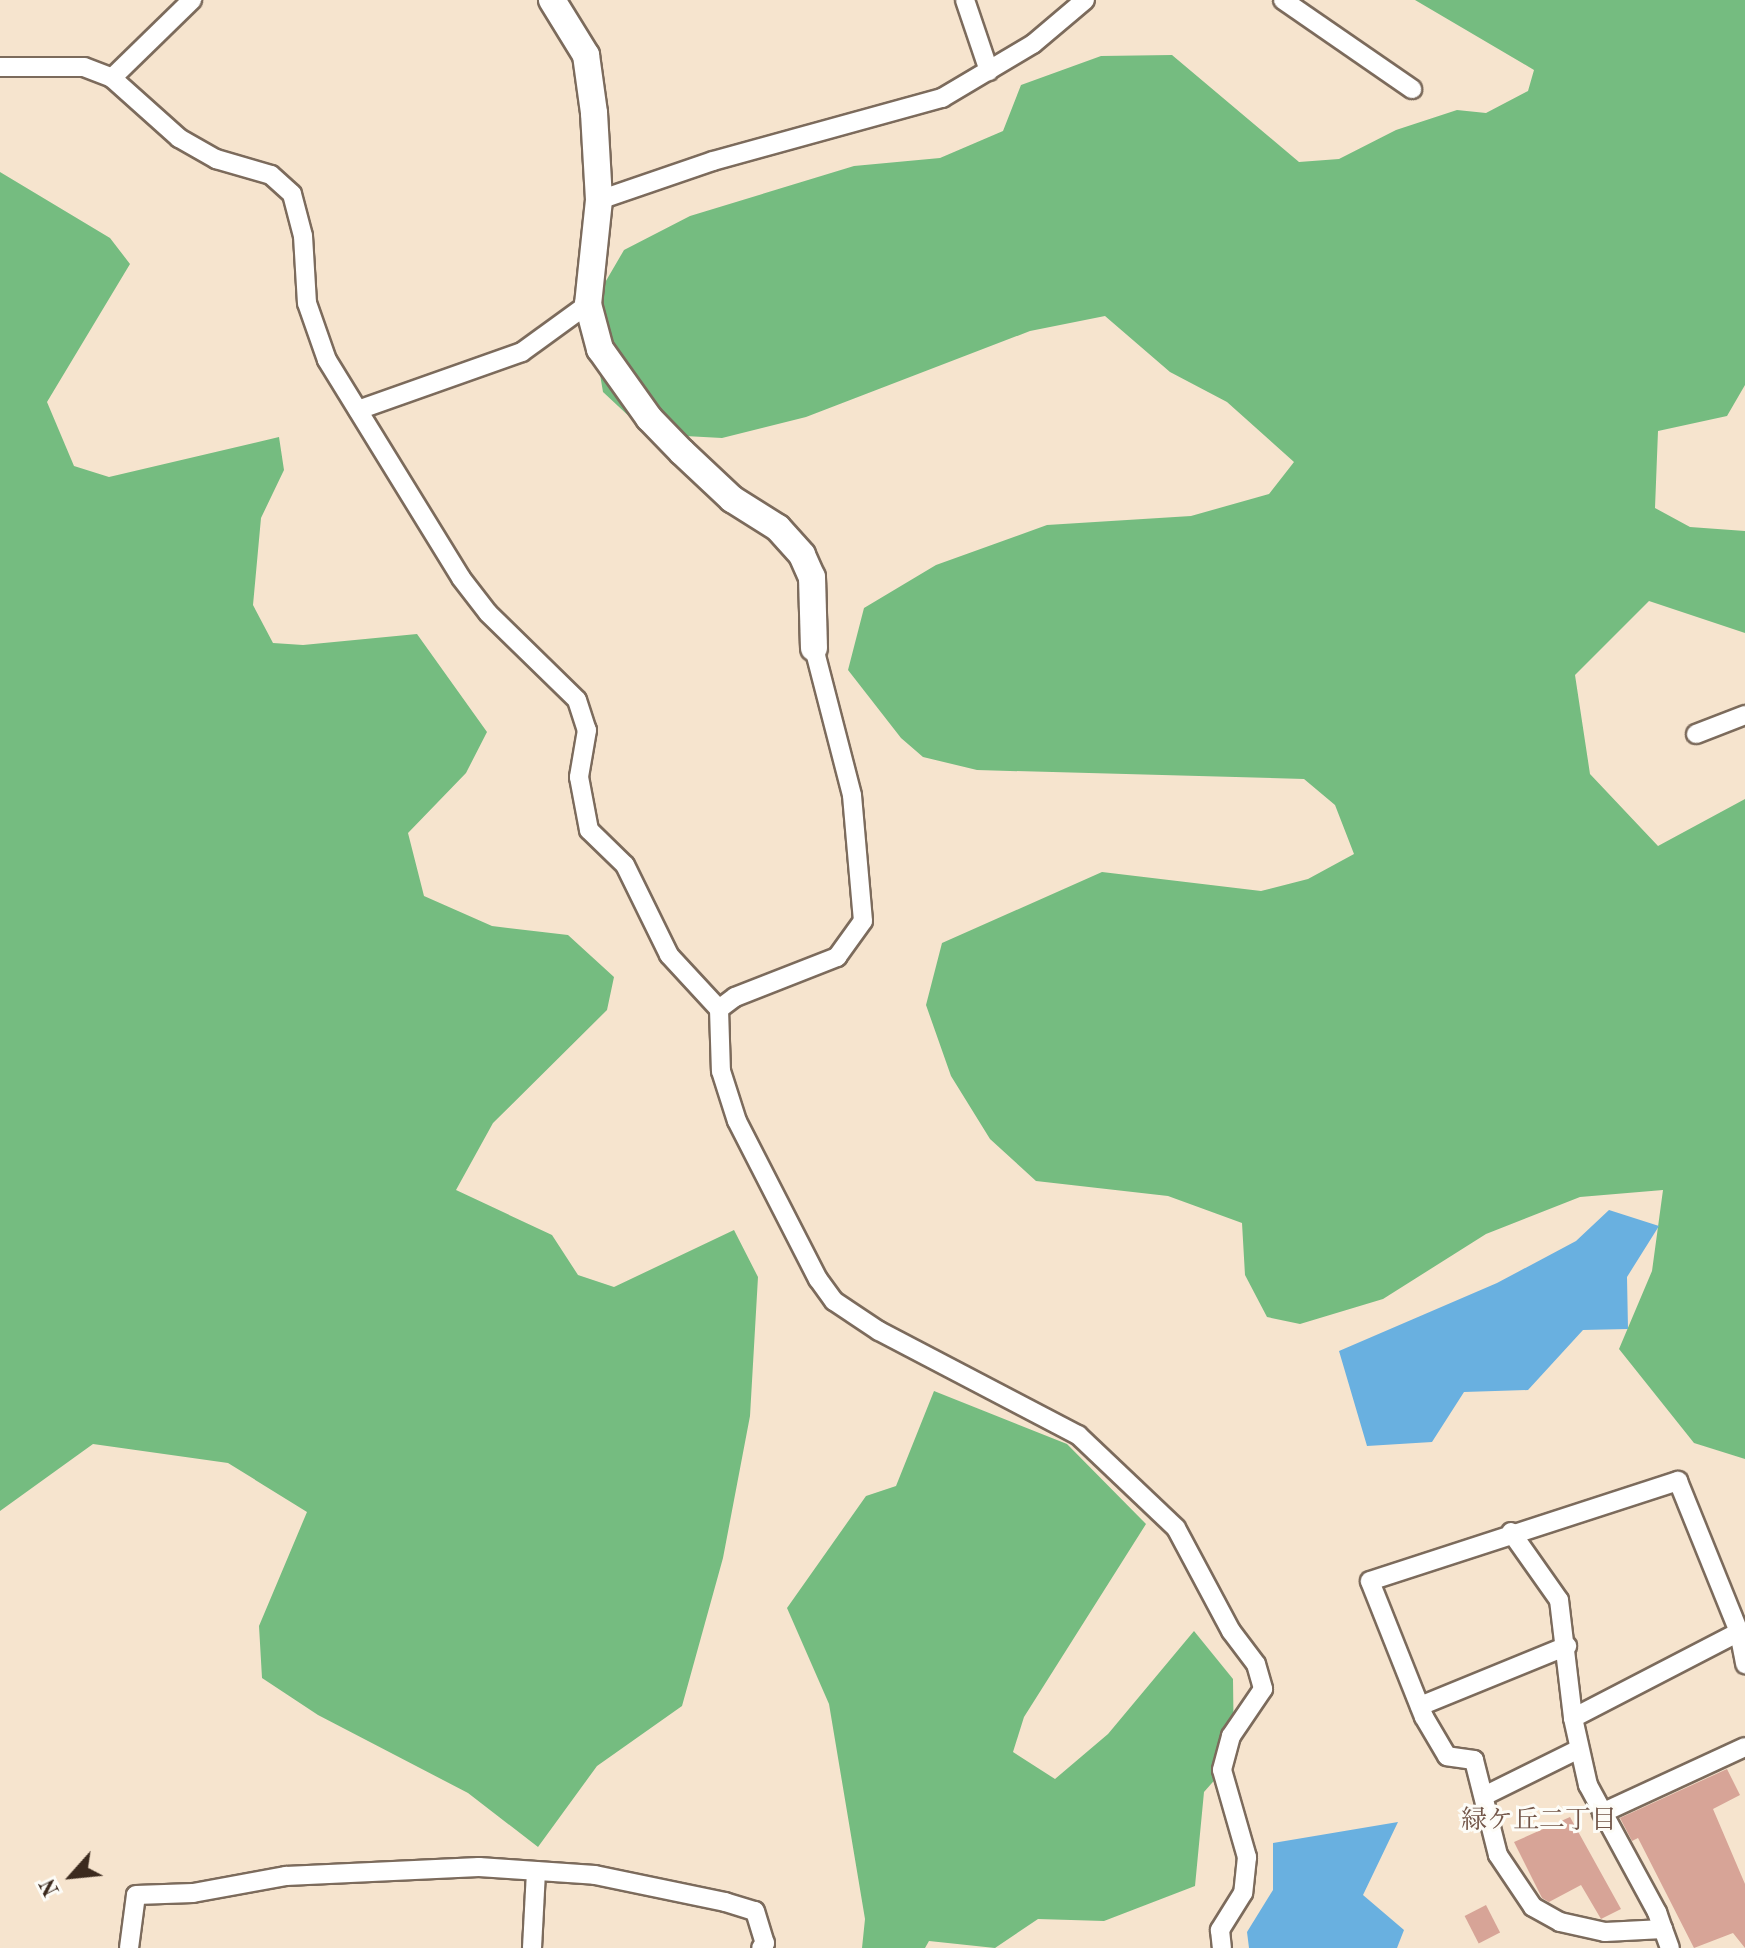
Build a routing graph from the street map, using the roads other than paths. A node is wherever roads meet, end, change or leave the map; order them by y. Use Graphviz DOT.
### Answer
graph roads {
  1 [pos="192,0"];
  2 [pos="552,0"];
  3 [pos="965,0"];
  4 [pos="1085,0"];
  5 [pos="1283,0"];
  6 [pos="0,67"];
  7 [pos="989,71"];
  8 [pos="112,78"];
  9 [pos="1412,89"];
  10 [pos="599,200"];
  11 [pos="588,304"];
  12 [pos="358,410"];
  13 [pos="814,648"];
  14 [pos="1745,715"];
  15 [pos="1696,734"];
  16 [pos="719,1009"];
  17 [pos="1511,1532"];
  18 [pos="1739,1632"];
  19 [pos="1567,1646"];
  20 [pos="1745,1664"];
  21 [pos="1420,1706"];
  22 [pos="1573,1718"];
  23 [pos="1745,1747"];
  24 [pos="1579,1749"];
  25 [pos="1484,1796"];
  26 [pos="1602,1813"];
  27 [pos="536,1871"];
  28 [pos="1663,1929"];
  29 [pos="129,1948"];
  30 [pos="532,1948"];
  31 [pos="761,1948"];
  32 [pos="1222,1948"];
  33 [pos="1670,1948"];
  1 -- 8 [label="street"];
  2 -- 10 [label="street"];
  3 -- 7 [label="street"];
  4 -- 7 [label="street"];
  5 -- 9 [label="street"];
  6 -- 8 [label="street"];
  7 -- 10 [label="street"];
  8 -- 12 [label="street"];
  10 -- 11 [label="street"];
  11 -- 12 [label="street"];
  11 -- 13 [label="street"];
  12 -- 16 [label="street"];
  13 -- 16 [label="street"];
  14 -- 15 [label="street"];
  16 -- 32 [label="street"];
  17 -- 18 [label="street"];
  17 -- 19 [label="street"];
  17 -- 21 [label="street"];
  18 -- 20 [label="street"];
  18 -- 22 [label="street"];
  19 -- 21 [label="street"];
  19 -- 22 [label="street"];
  21 -- 25 [label="street"];
  22 -- 24 [label="street"];
  23 -- 26 [label="street"];
  24 -- 25 [label="street"];
  24 -- 26 [label="street"];
  25 -- 28 [label="street"];
  26 -- 28 [label="street"];
  27 -- 29 [label="street"];
  27 -- 30 [label="street"];
  27 -- 31 [label="street"];
  28 -- 33 [label="street"];
}
